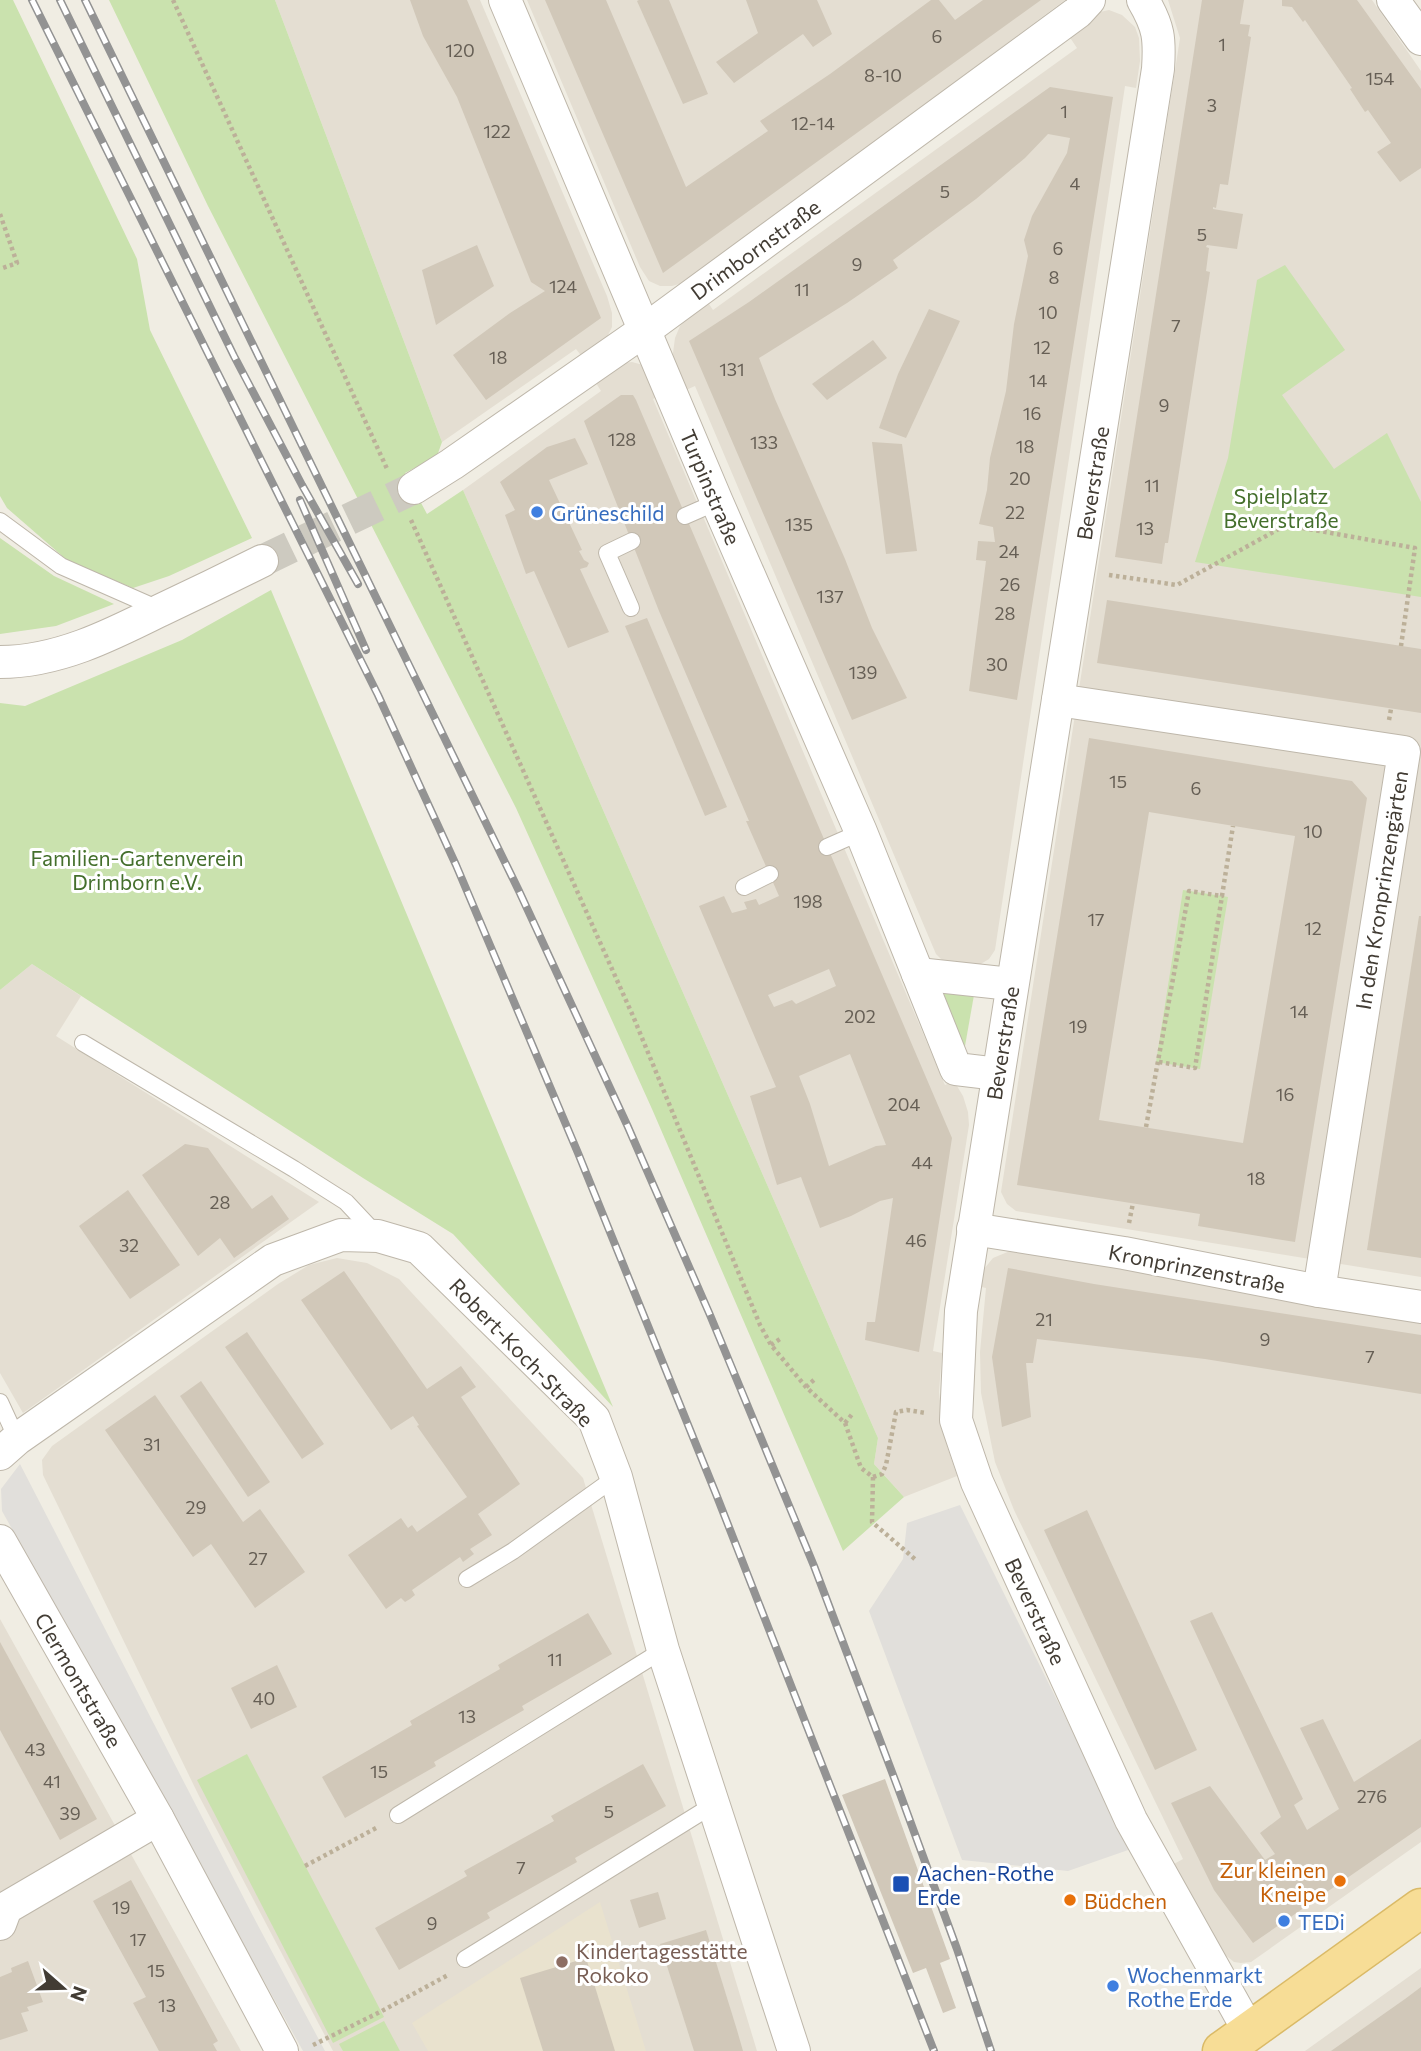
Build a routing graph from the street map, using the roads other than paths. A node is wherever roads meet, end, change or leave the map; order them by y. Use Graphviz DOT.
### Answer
graph roads {
  1 [pos="505,0"];
  2 [pos="1089,0"];
  3 [pos="1143,0"];
  4 [pos="1393,0"];
  5 [pos="1421,39"];
  6 [pos="645,331"];
  7 [pos="404,493"];
  8 [pos="718,502"];
  9 [pos="685,516"];
  10 [pos="0,521"];
  11 [pos="632,541"];
  12 [pos="262,562"];
  13 [pos="631,608"];
  14 [pos="161,610"];
  15 [pos="0,662"];
  16 [pos="1058,700"];
  17 [pos="861,832"];
  18 [pos="827,847"];
  19 [pos="770,874"];
  20 [pos="744,887"];
  21 [pos="918,974"];
  22 [pos="1011,984"];
  23 [pos="83,1043"];
  24 [pos="998,1074"];
  25 [pos="974,1229"];
  26 [pos="378,1236"];
  27 [pos="1319,1291"];
  28 [pos="1421,1307"];
  29 [pos="0,1402"];
  30 [pos="8,1446"];
  31 [pos="616,1477"];
  32 [pos="0,1541"];
  33 [pos="467,1579"];
  34 [pos="663,1650"];
  35 [pos="713,1805"];
  36 [pos="398,1815"];
  37 [pos="159,1819"];
  38 [pos="1421,1908"];
  39 [pos="2,1912"];
  40 [pos="465,1959"];
  41 [pos="1235,2041"];
  42 [pos="282,2051"];
  43 [pos="793,2051"];
  1 -- 6 [label="street, Turpinstraße"];
  2 -- 6 [label="street, Drimbornstraße"];
  3 -- 16 [label="street, Beverstraße"];
  4 -- 5 [label="street"];
  6 -- 7 [label="street, Drimbornstraße"];
  6 -- 8 [label="street, Turpinstraße"];
  8 -- 9 [label="lane"];
  8 -- 17 [label="street, Turpinstraße"];
  10 -- 14 [label="lane"];
  11 -- 13 [label="lane"];
  12 -- 14 [label="street"];
  14 -- 15 [label="street"];
  16 -- 22 [label="street, Beverstraße"];
  16 -- 27 [label="street, In den Kronprinzengärten"];
  17 -- 18 [label="lane"];
  17 -- 21 [label="street, Turpinstraße"];
  19 -- 20 [label="lane"];
  21 -- 22 [label="street"];
  21 -- 24 [label="street, Turpinstraße"];
  22 -- 24 [label="street, Beverstraße"];
  23 -- 26 [label="lane"];
  24 -- 25 [label="street, Beverstraße"];
  25 -- 27 [label="street, Kronprinzenstraße"];
  25 -- 41 [label="street, Beverstraße"];
  26 -- 30 [label="street, Robert-Koch-Straße"];
  26 -- 31 [label="street, Robert-Koch-Straße"];
  27 -- 28 [label="street, Kronprinzenstraße"];
  29 -- 30 [label="lane"];
  31 -- 33 [label="lane"];
  31 -- 34 [label="street, Robert-Koch-Straße"];
  32 -- 37 [label="street, Clermontstraße"];
  34 -- 35 [label="street, Robert-Koch-Straße"];
  34 -- 36 [label="lane"];
  35 -- 40 [label="lane"];
  35 -- 43 [label="street, Robert-Koch-Straße"];
  37 -- 39 [label="street"];
  37 -- 42 [label="street, Clermontstraße"];
  38 -- 41 [label="main road"];
}
